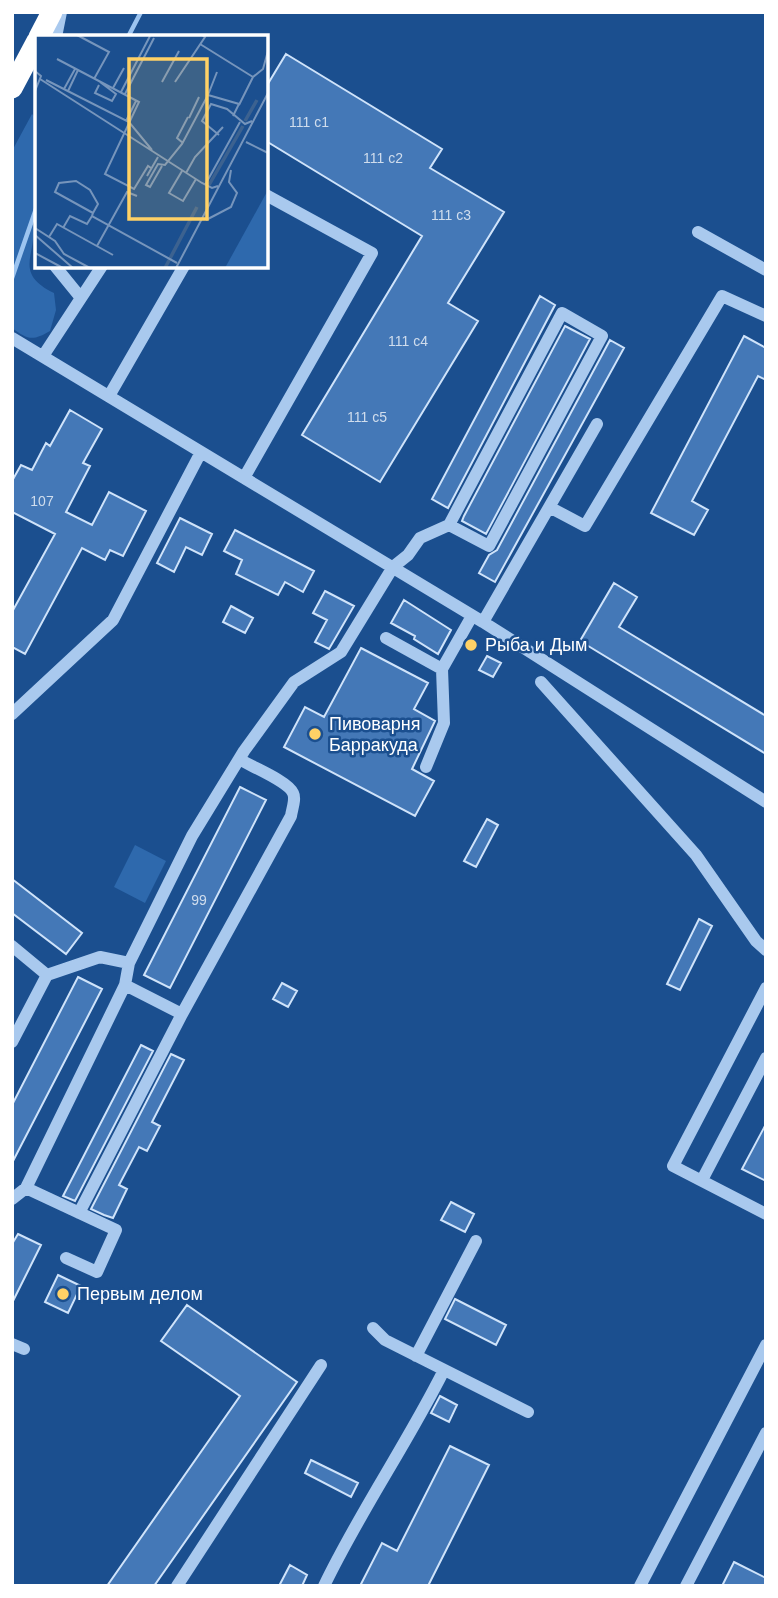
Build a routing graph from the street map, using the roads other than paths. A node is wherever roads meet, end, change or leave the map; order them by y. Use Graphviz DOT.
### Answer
graph roads {
  1 [pos="52,12"];
  2 [pos="61,12"];
  3 [pos="40,35"];
  4 [pos="56,35"];
  5 [pos="35,45"];
  6 [pos="12,88"];
  7 [pos="268,196"];
  8 [pos="698,232"];
  9 [pos="57,268"];
  10 [pos="101,268"];
  11 [pos="183,268"];
  12 [pos="766,270"];
  13 [pos="81,298"];
  14 [pos="766,316"];
  15 [pos="12,339"];
  16 [pos="43,356"];
  17 [pos="109,396"];
  18 [pos="597,424"];
  19 [pos="201,452"];
  20 [pos="244,478"];
  21 [pos="551,508"];
  22 [pos="449,525"];
  23 [pos="393,567"];
  24 [pos="477,619"];
  25 [pos="386,638"];
  26 [pos="442,669"];
  27 [pos="541,682"];
  28 [pos="12,714"];
  29 [pos="239,759"];
  30 [pos="426,767"];
  31 [pos="766,802"];
  32 [pos="12,946"];
  33 [pos="766,950"];
  34 [pos="130,963"];
  35 [pos="47,975"];
  36 [pos="125,985"];
  37 [pos="766,988"];
  38 [pos="182,1014"];
  39 [pos="12,1042"];
  40 [pos="766,1058"];
  41 [pos="702,1180"];
  42 [pos="26,1188"];
  43 [pos="12,1199"];
  44 [pos="79,1213"];
  45 [pos="766,1213"];
  46 [pos="476,1241"];
  47 [pos="66,1258"];
  48 [pos="373,1328"];
  49 [pos="766,1345"];
  50 [pos="416,1356"];
  51 [pos="321,1365"];
  52 [pos="443,1370"];
  53 [pos="528,1412"];
  54 [pos="766,1433"];
  55 [pos="177,1586"];
  56 [pos="324,1586"];
  57 [pos="640,1586"];
  58 [pos="686,1586"];
  1 -- 3 [label="highway"];
  2 -- 4 [label="street"];
  5 -- 6 [label="highway"];
  7 -- 20 [label="street"];
  8 -- 12 [label="street"];
  9 -- 13 [label="street"];
  10 -- 13 [label="street"];
  11 -- 17 [label="street"];
  13 -- 16 [label="street"];
  14 -- 21 [label="street"];
  15 -- 16 [label="street"];
  16 -- 17 [label="street"];
  17 -- 19 [label="street"];
  18 -- 21 [label="street"];
  19 -- 20 [label="street"];
  19 -- 28 [label="street"];
  20 -- 23 [label="street"];
  21 -- 24 [label="street"];
  22 -- 22 [label="street"];
  22 -- 23 [label="street"];
  23 -- 24 [label="street"];
  23 -- 29 [label="street"];
  24 -- 26 [label="street"];
  24 -- 31 [label="street"];
  25 -- 26 [label="street"];
  26 -- 30 [label="street"];
  27 -- 33 [label="street"];
  29 -- 34 [label="street"];
  29 -- 38 [label="street"];
  32 -- 35 [label="street"];
  34 -- 35 [label="street"];
  34 -- 36 [label="street"];
  35 -- 39 [label="street"];
  36 -- 38 [label="street"];
  36 -- 42 [label="street"];
  37 -- 41 [label="street"];
  38 -- 44 [label="street"];
  40 -- 41 [label="street"];
  41 -- 45 [label="street"];
  42 -- 43 [label="street"];
  42 -- 44 [label="street"];
  44 -- 47 [label="street"];
  46 -- 50 [label="street"];
  48 -- 50 [label="street"];
  49 -- 57 [label="street"];
  50 -- 52 [label="street"];
  51 -- 55 [label="street"];
  52 -- 53 [label="street"];
  52 -- 56 [label="street"];
  54 -- 58 [label="street"];
}
